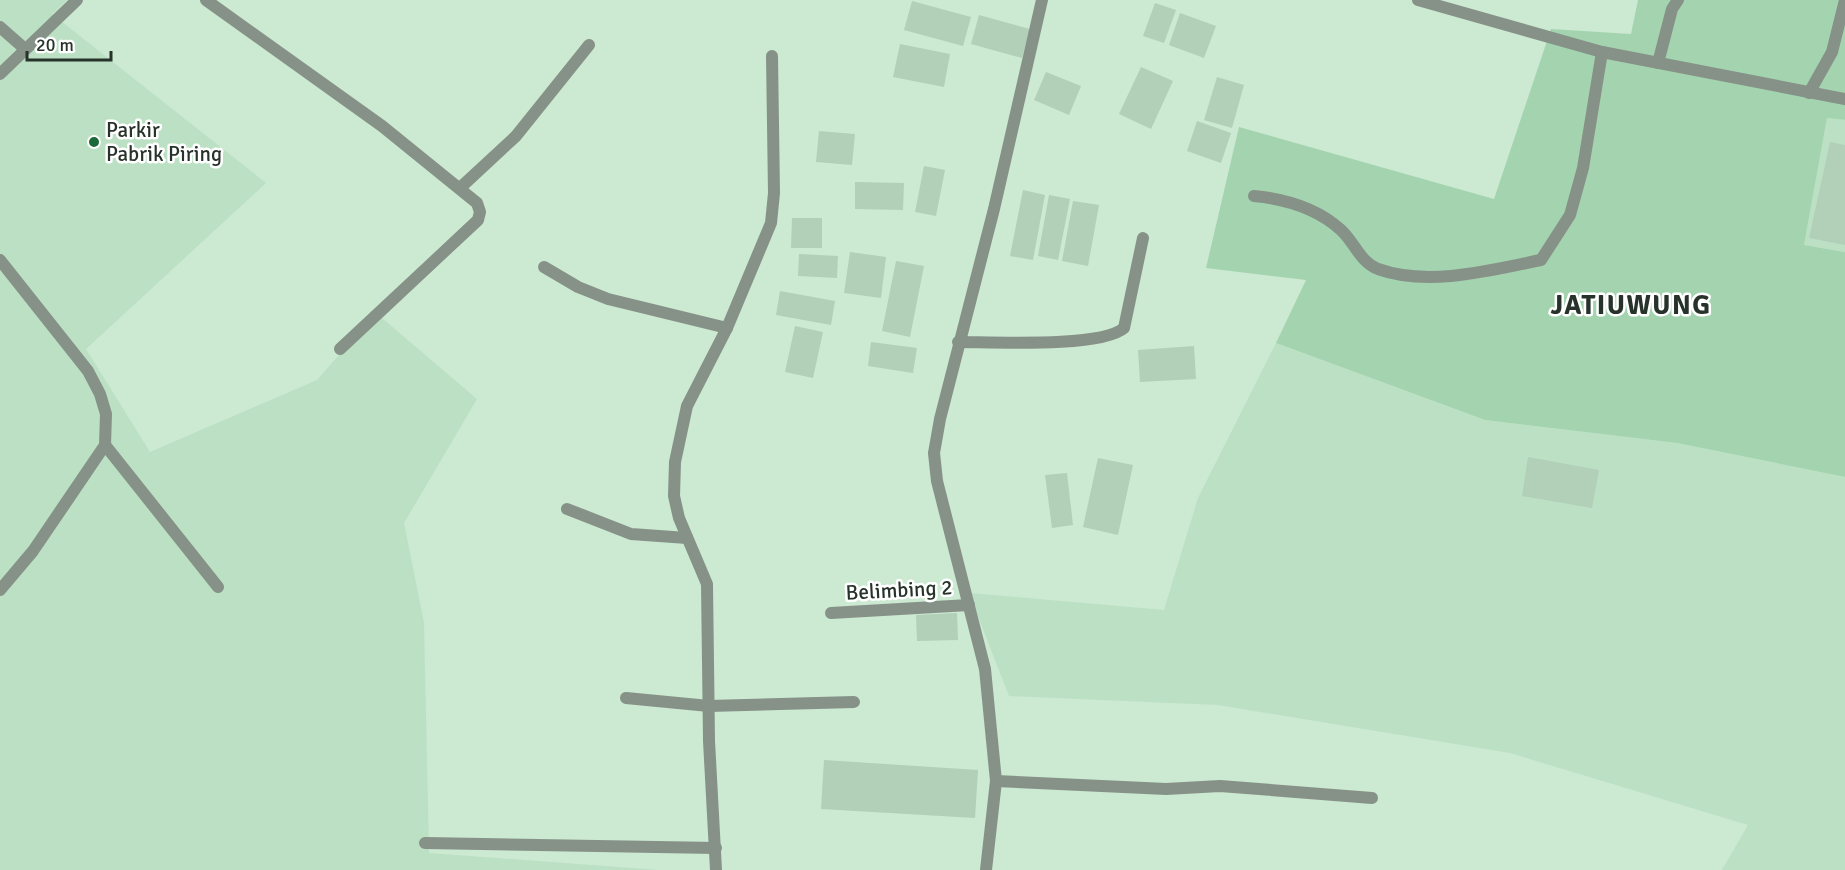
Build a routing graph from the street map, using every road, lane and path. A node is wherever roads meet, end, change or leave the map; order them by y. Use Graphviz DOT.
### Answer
graph roads {
  1 [pos="78,0"];
  2 [pos="206,0"];
  3 [pos="1042,0"];
  4 [pos="1418,0"];
  5 [pos="1678,0"];
  6 [pos="1845,0"];
  7 [pos="0,27"];
  8 [pos="589,45"];
  9 [pos="25,49"];
  10 [pos="1602,52"];
  11 [pos="772,56"];
  12 [pos="1658,63"];
  13 [pos="0,74"];
  14 [pos="1809,93"];
  15 [pos="1845,99"];
  16 [pos="460,188"];
  17 [pos="1254,196"];
  18 [pos="1143,238"];
  19 [pos="0,261"];
  20 [pos="544,267"];
  21 [pos="727,328"];
  22 [pos="958,342"];
  23 [pos="340,349"];
  24 [pos="105,445"];
  25 [pos="567,509"];
  26 [pos="687,538"];
  27 [pos="218,587"];
  28 [pos="0,590"];
  29 [pos="969,605"];
  30 [pos="831,614"];
  31 [pos="626,698"];
  32 [pos="854,702"];
  33 [pos="709,706"];
  34 [pos="996,781"];
  35 [pos="1372,798"];
  36 [pos="425,843"];
  37 [pos="716,848"];
  38 [pos="716,870"];
  39 [pos="986,870"];
  1 -- 9 [label="street"];
  2 -- 16 [label="street"];
  3 -- 22 [label="street"];
  4 -- 10 [label="street"];
  5 -- 12 [label="street"];
  6 -- 14 [label="street"];
  7 -- 9 [label="street"];
  8 -- 16 [label="street"];
  9 -- 13 [label="street"];
  10 -- 12 [label="street"];
  10 -- 17 [label="street"];
  11 -- 21 [label="street"];
  12 -- 14 [label="street"];
  14 -- 15 [label="street"];
  16 -- 23 [label="street"];
  18 -- 22 [label="street"];
  19 -- 24 [label="street"];
  20 -- 21 [label="street"];
  21 -- 26 [label="street"];
  22 -- 29 [label="street"];
  24 -- 27 [label="street"];
  24 -- 28 [label="street"];
  25 -- 26 [label="street"];
  26 -- 33 [label="street"];
  29 -- 30 [label="street, Belimbing 2"];
  29 -- 34 [label="street"];
  31 -- 33 [label="street"];
  32 -- 33 [label="street"];
  33 -- 37 [label="street"];
  34 -- 35 [label="street"];
  34 -- 39 [label="street"];
  36 -- 37 [label="street"];
  37 -- 38 [label="street"];
}
